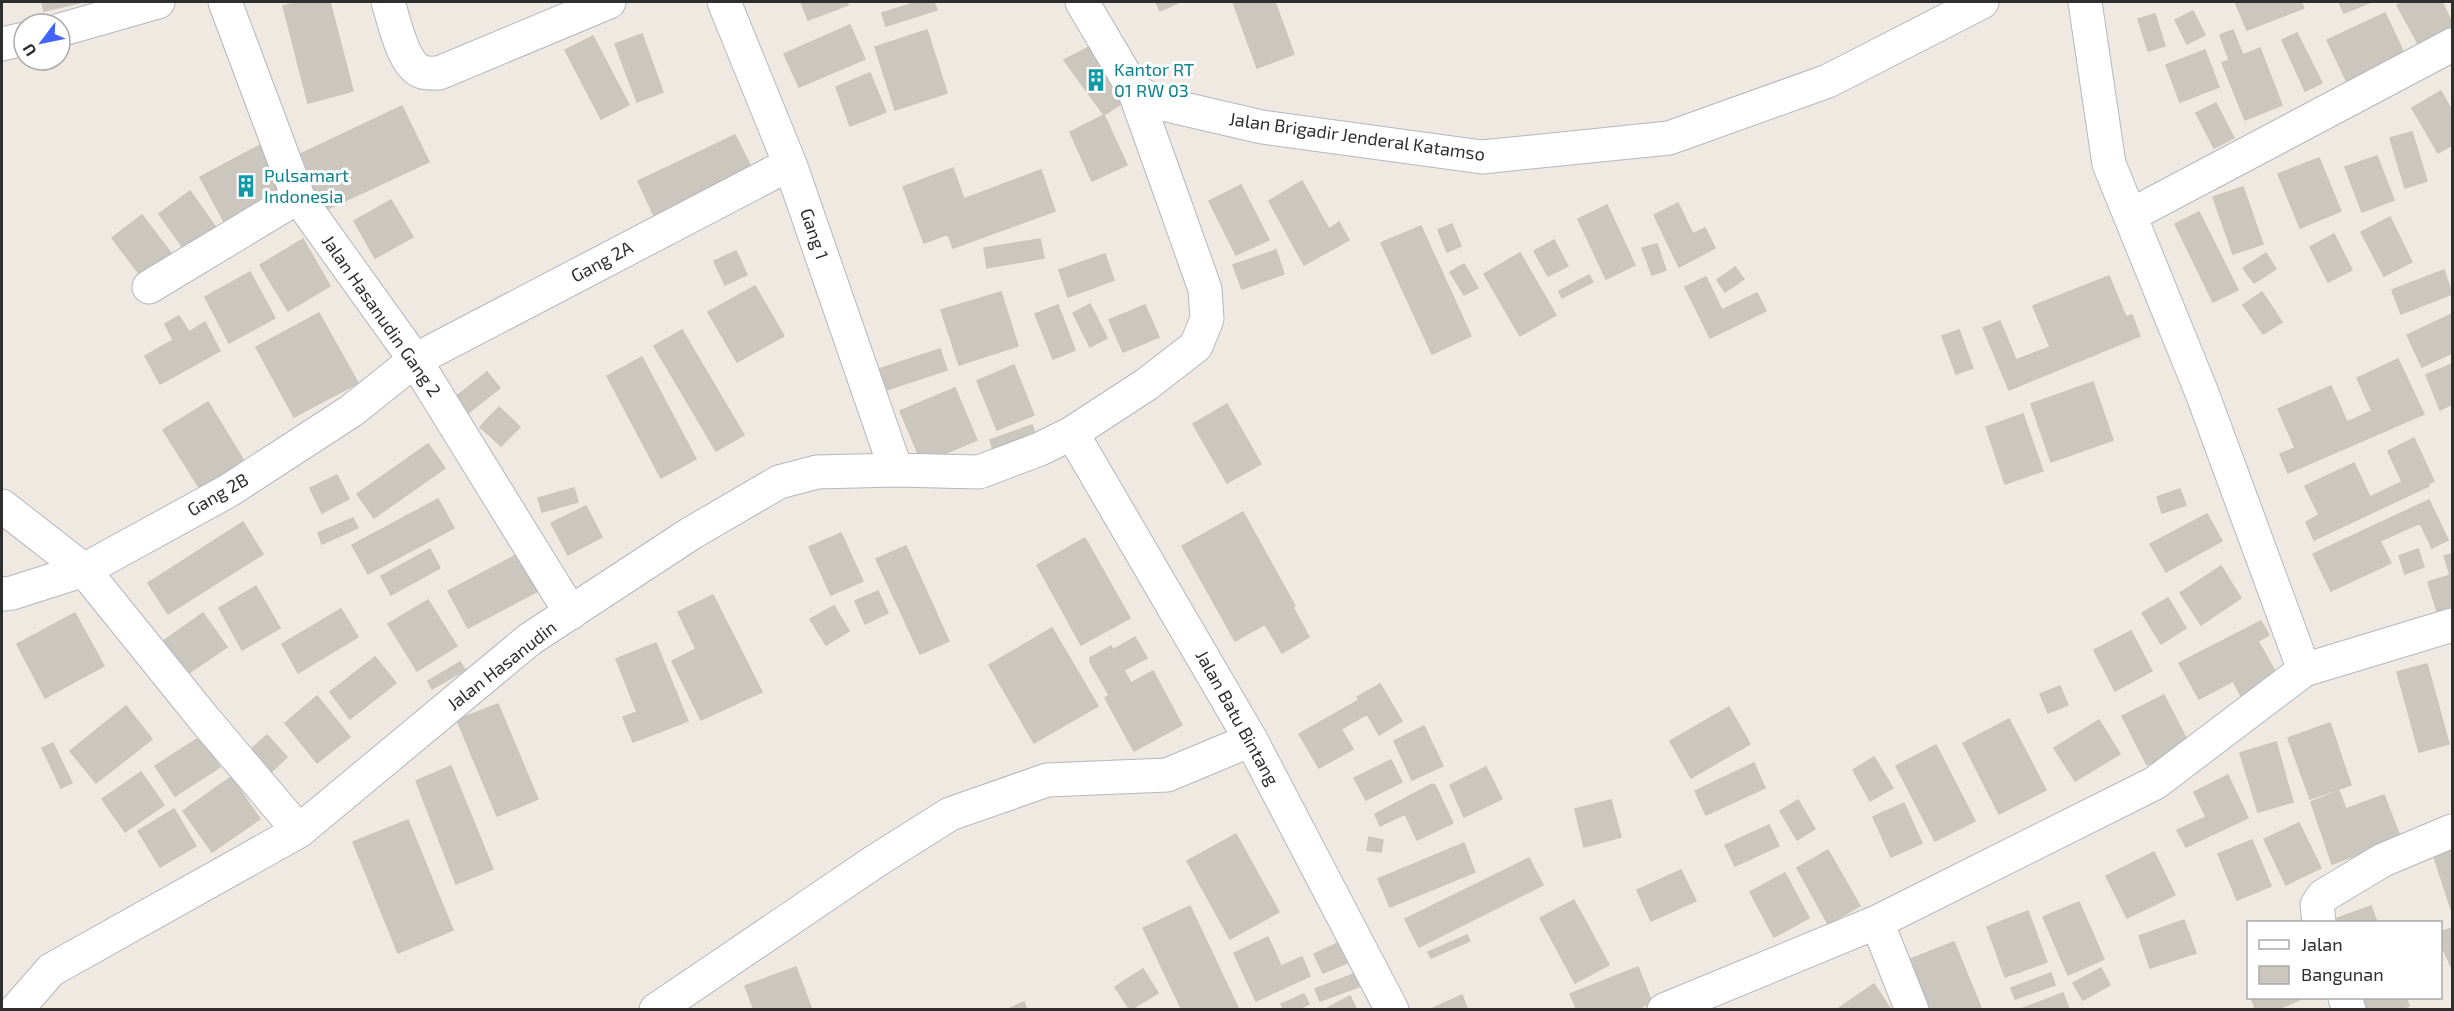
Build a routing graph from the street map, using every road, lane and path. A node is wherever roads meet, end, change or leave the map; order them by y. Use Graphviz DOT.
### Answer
graph roads {
  1 [pos="158,2"];
  2 [pos="225,2"];
  3 [pos="388,2"];
  4 [pos="609,2"];
  5 [pos="724,2"];
  6 [pos="1082,2"];
  7 [pos="1982,2"];
  8 [pos="2085,2"];
  9 [pos="72,27"];
  10 [pos="2452,45"];
  11 [pos="1134,90"];
  12 [pos="790,164"];
  13 [pos="298,197"];
  14 [pos="2131,215"];
  15 [pos="149,287"];
  16 [pos="415,360"];
  17 [pos="1072,433"];
  18 [pos="896,470"];
  19 [pos="2,506"];
  20 [pos="84,570"];
  21 [pos="2,594"];
  22 [pos="571,613"];
  23 [pos="2452,625"];
  24 [pos="2304,670"];
  25 [pos="1251,740"];
  26 [pos="299,831"];
  27 [pos="2452,831"];
  28 [pos="2319,921"];
  29 [pos="1877,922"];
  30 [pos="16,1010"];
  31 [pos="656,1010"];
  32 [pos="1392,1010"];
  33 [pos="1664,1010"];
  34 [pos="1912,1010"];
  1 -- 9 [label="street"];
  2 -- 13 [label="street, Jalan Hasanudin Gang 2"];
  3 -- 4 [label="street"];
  5 -- 12 [label="street, Gang 1"];
  6 -- 11 [label="street"];
  7 -- 11 [label="street, Jalan Brigadir Jenderal Katamso"];
  8 -- 14 [label="street"];
  10 -- 14 [label="street"];
  11 -- 17 [label="street, Jalan Hasanudin"];
  12 -- 16 [label="street, Gang 2A"];
  12 -- 18 [label="street, Gang 1"];
  13 -- 15 [label="street"];
  13 -- 16 [label="street, Jalan Hasanudin Gang 2"];
  14 -- 24 [label="street"];
  16 -- 20 [label="street, Gang 2B"];
  16 -- 22 [label="street, Jalan Hasanudin Gang 2"];
  17 -- 18 [label="street, Jalan Hasanudin"];
  17 -- 25 [label="street, Jalan Batu Bintang"];
  18 -- 22 [label="street, Jalan Hasanudin"];
  19 -- 20 [label="street"];
  20 -- 21 [label="street, Gang 2B"];
  20 -- 26 [label="street"];
  22 -- 26 [label="street, Jalan Hasanudin"];
  23 -- 24 [label="street"];
  24 -- 29 [label="street"];
  25 -- 31 [label="street"];
  25 -- 32 [label="street, Jalan Batu Bintang"];
  26 -- 30 [label="street, Jalan Hasanudin"];
  27 -- 28 [label="street"];
  29 -- 33 [label="street"];
  29 -- 34 [label="street"];
}
